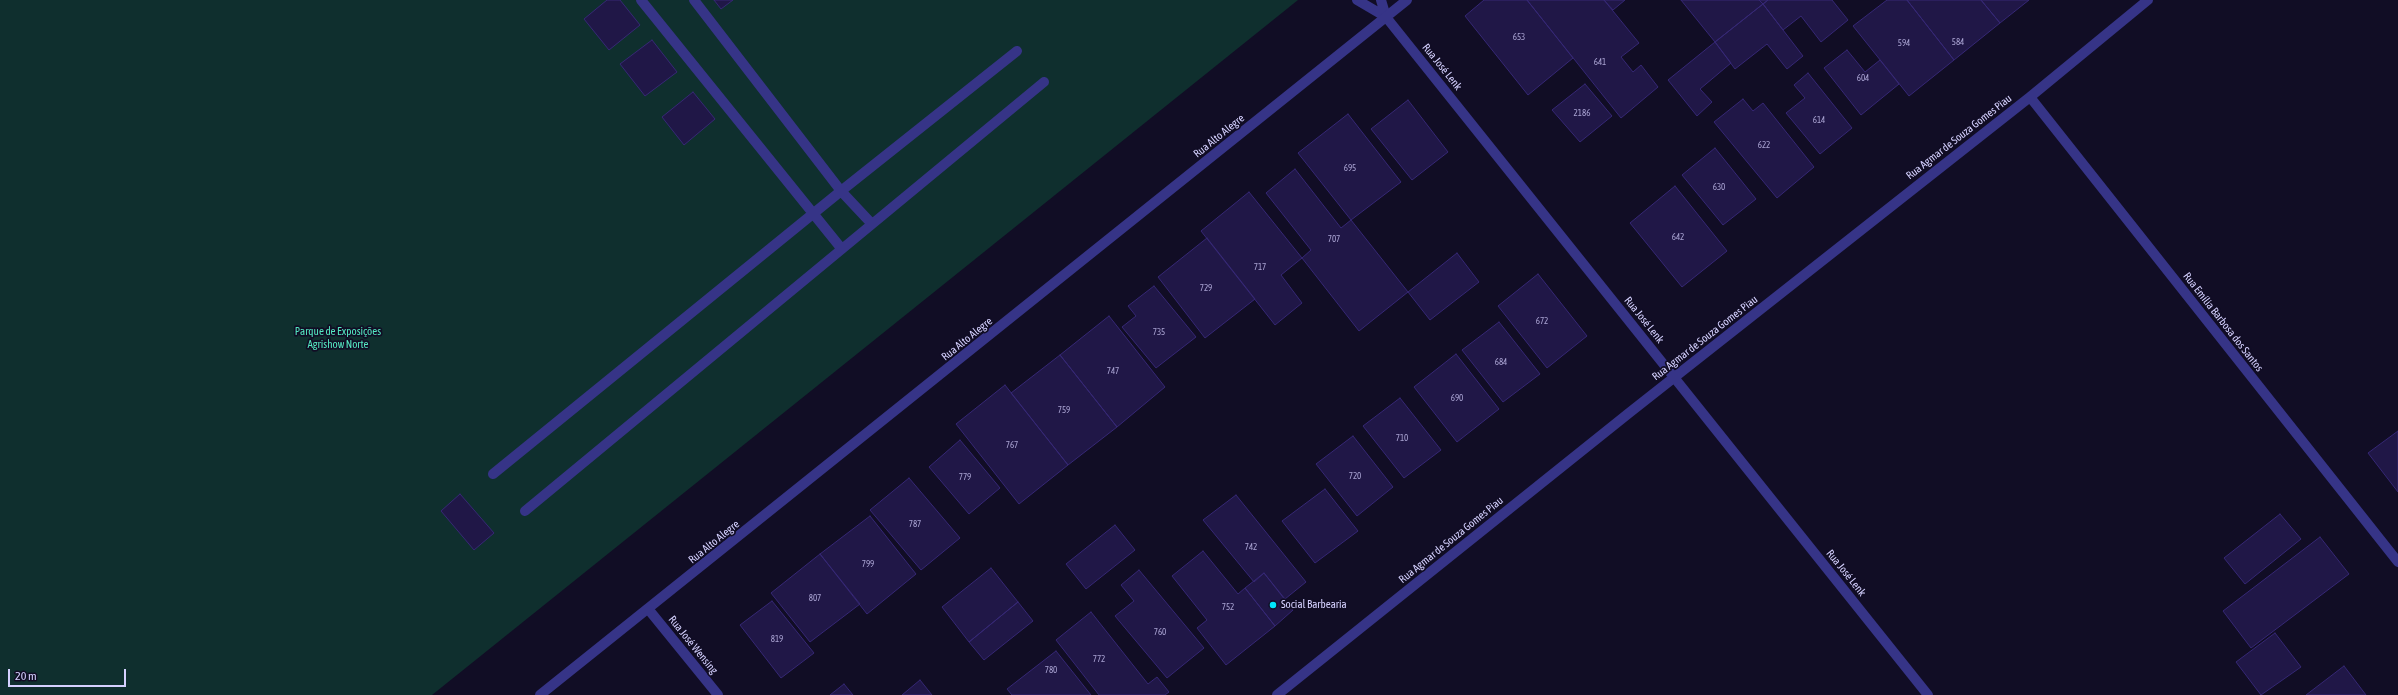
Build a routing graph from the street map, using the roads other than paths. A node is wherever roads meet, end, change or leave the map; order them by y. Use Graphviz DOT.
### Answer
graph roads {
  1 [pos="642,0"];
  2 [pos="694,0"];
  3 [pos="1357,0"];
  4 [pos="1381,0"];
  5 [pos="1407,0"];
  6 [pos="2148,0"];
  7 [pos="1386,17"];
  8 [pos="1017,52"];
  9 [pos="1044,82"];
  10 [pos="2030,97"];
  11 [pos="841,191"];
  12 [pos="814,215"];
  13 [pos="871,223"];
  14 [pos="841,248"];
  15 [pos="1674,377"];
  16 [pos="493,474"];
  17 [pos="525,511"];
  18 [pos="2398,562"];
  19 [pos="649,610"];
  20 [pos="1284,693"];
  21 [pos="540,695"];
  22 [pos="718,695"];
  23 [pos="1928,695"];
  1 -- 12 [label="street"];
  2 -- 11 [label="street"];
  3 -- 7 [label="street"];
  4 -- 7 [label="street"];
  5 -- 7 [label="street, Rua Alto Alegre"];
  6 -- 10 [label="street, Rua Agmar de Souza Gomes Piau"];
  7 -- 15 [label="street, Rua José Lenk"];
  7 -- 19 [label="street, Rua Alto Alegre"];
  8 -- 11 [label="street"];
  9 -- 13 [label="street"];
  10 -- 15 [label="street, Rua Agmar de Souza Gomes Piau"];
  10 -- 18 [label="street, Rua Emília Barbosa dos Santos"];
  11 -- 12 [label="street"];
  11 -- 13 [label="street"];
  12 -- 14 [label="street"];
  12 -- 16 [label="street"];
  13 -- 14 [label="street"];
  14 -- 17 [label="street"];
  15 -- 20 [label="street, Rua Agmar de Souza Gomes Piau"];
  15 -- 23 [label="street, Rua José Lenk"];
  19 -- 21 [label="street, Rua Alto Alegre"];
  19 -- 22 [label="street, Rua José Wensing"];
}
